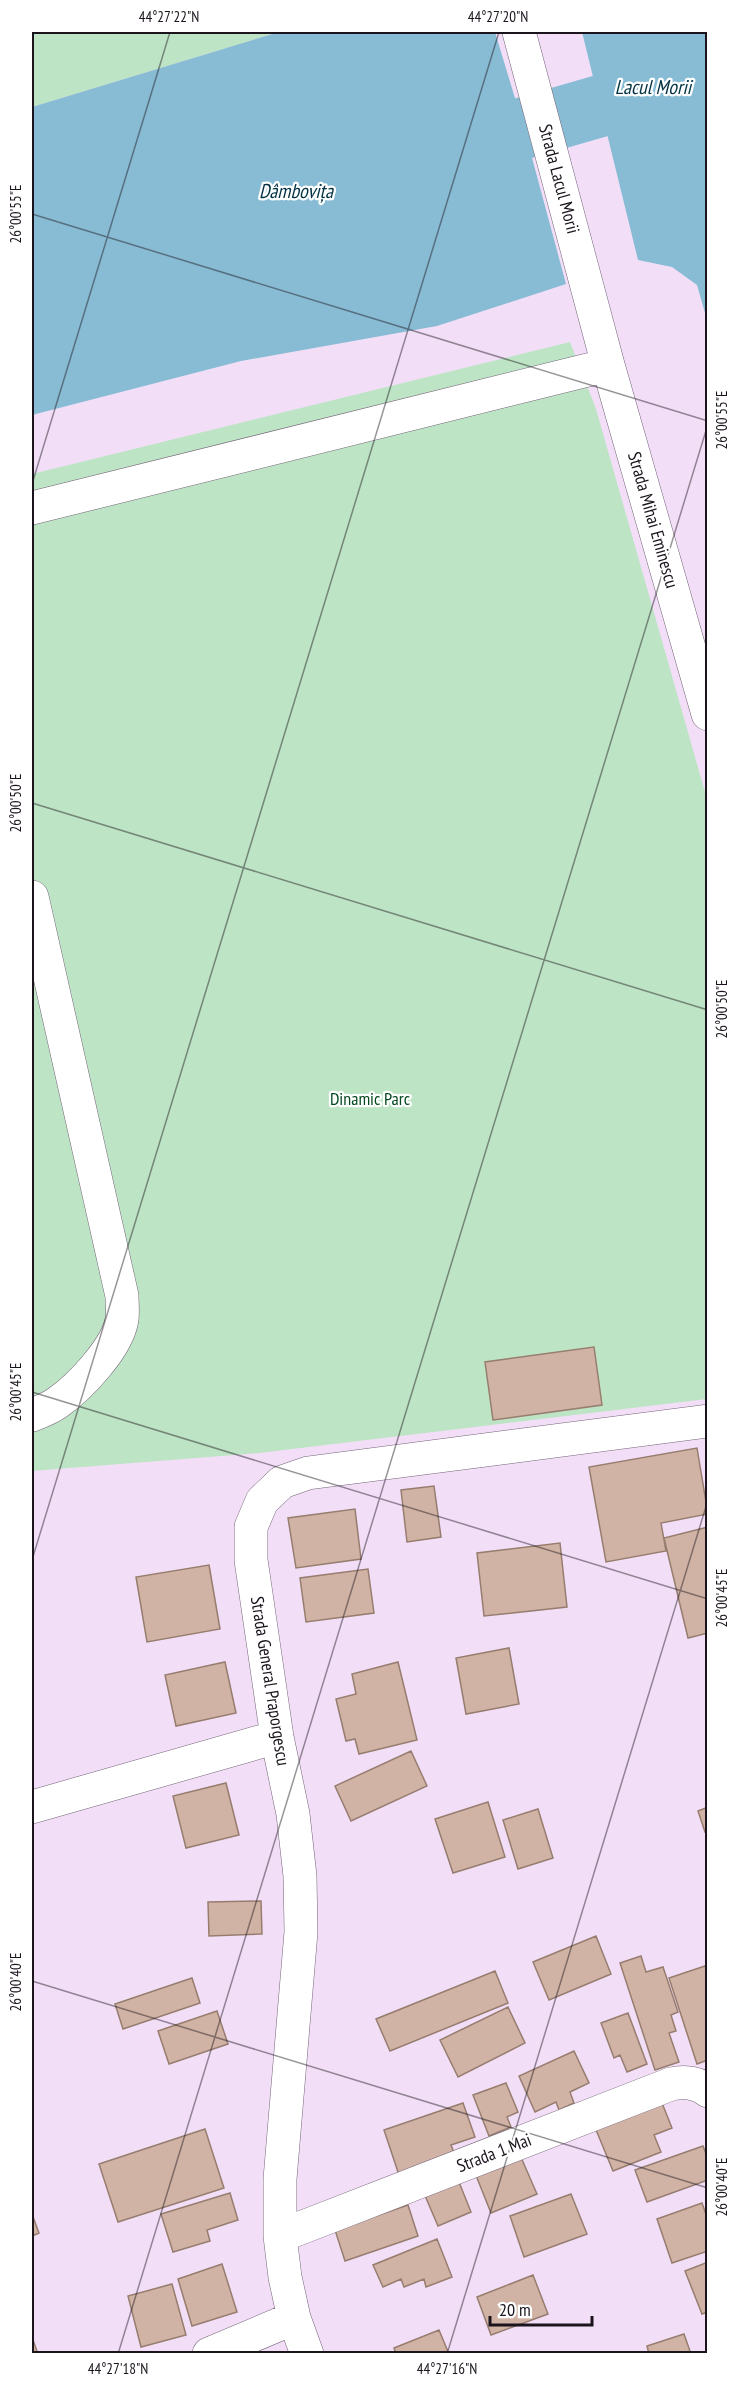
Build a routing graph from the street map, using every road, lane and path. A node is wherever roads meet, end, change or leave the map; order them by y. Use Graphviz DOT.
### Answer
graph roads {
  1 [pos="519,32"];
  2 [pos="598,326"];
  3 [pos="609,365"];
  4 [pos="32,508"];
  5 [pos="708,714"];
  6 [pos="32,897"];
  7 [pos="32,1415"];
  8 [pos="708,1421"];
  9 [pos="277,1737"];
  10 [pos="32,1807"];
  11 [pos="708,2091"];
  12 [pos="280,2236"];
  13 [pos="294,2318"];
  14 [pos="209,2354"];
  15 [pos="307,2354"];
  1 -- 2 [label="street, Strada Lacul Morii"];
  2 -- 3 [label="street, Strada Mihai Eminescu"];
  3 -- 4 [label="street"];
  3 -- 5 [label="street, Strada Mihai Eminescu"];
  6 -- 7 [label="street"];
  8 -- 9 [label="street, Strada General Praporgescu"];
  9 -- 10 [label="street"];
  9 -- 12 [label="street, Strada General Praporgescu"];
  11 -- 12 [label="street, Strada 1 Mai"];
  12 -- 13 [label="street, Strada General Praporgescu"];
  13 -- 14 [label="street"];
  13 -- 15 [label="street, Strada General Praporgescu"];
}
